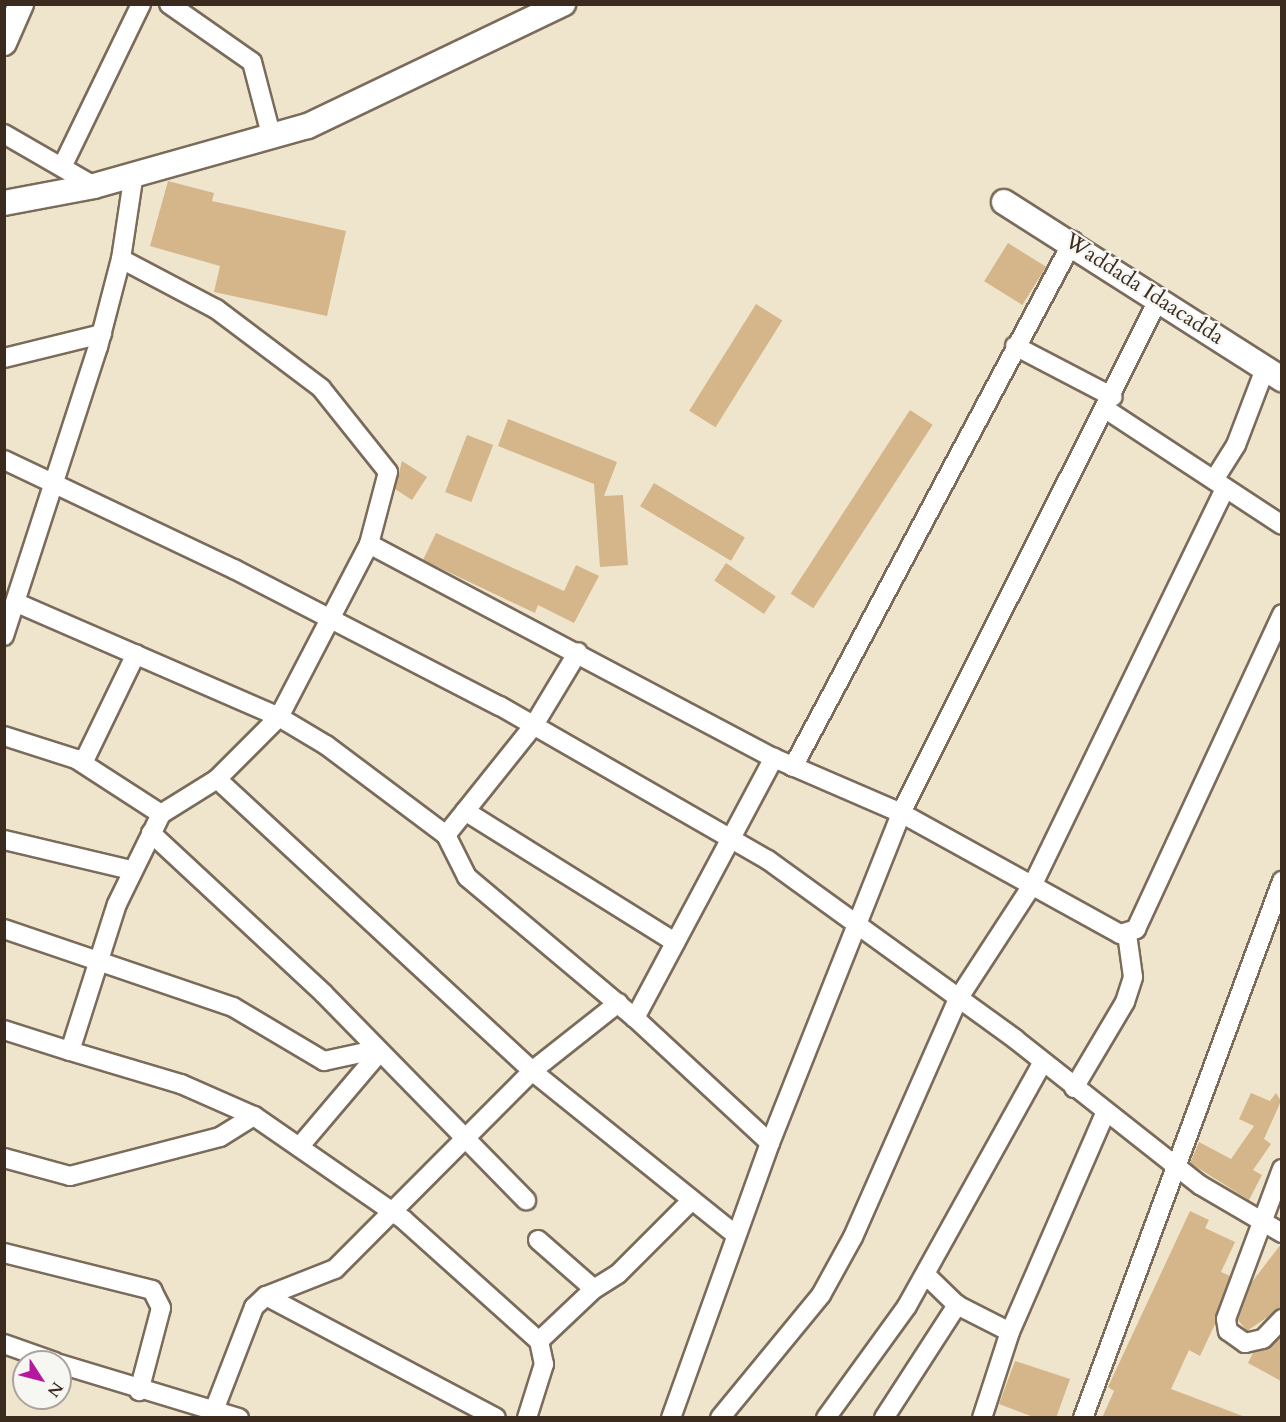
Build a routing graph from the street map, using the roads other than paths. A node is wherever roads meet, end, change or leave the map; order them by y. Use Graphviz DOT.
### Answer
graph roads {
  1 [pos="21,4"];
  2 [pos="141,4"];
  3 [pos="169,4"];
  4 [pos="563,4"];
  5 [pos="4,43"];
  6 [pos="4,134"];
  7 [pos="272,138"];
  8 [pos="62,167"];
  9 [pos="134,173"];
  10 [pos="94,186"];
  11 [pos="1004,202"];
  12 [pos="4,203"];
  13 [pos="1073,242"];
  14 [pos="121,259"];
  15 [pos="1159,298"];
  16 [pos="102,334"];
  17 [pos="1015,346"];
  18 [pos="4,358"];
  19 [pos="1273,374"];
  20 [pos="1110,403"];
  21 [pos="4,460"];
  22 [pos="1220,484"];
  23 [pos="56,486"];
  24 [pos="1281,525"];
  25 [pos="369,544"];
  26 [pos="17,603"];
  27 [pos="1281,614"];
  28 [pos="331,619"];
  29 [pos="4,636"];
  30 [pos="578,651"];
  31 [pos="136,654"];
  32 [pos="279,717"];
  33 [pos="534,725"];
  34 [pos="4,736"];
  35 [pos="774,758"];
  36 [pos="83,763"];
  37 [pos="793,767"];
  38 [pos="217,779"];
  39 [pos="465,811"];
  40 [pos="901,813"];
  41 [pos="161,814"];
  42 [pos="151,833"];
  43 [pos="446,836"];
  44 [pos="729,837"];
  45 [pos="4,840"];
  46 [pos="131,870"];
  47 [pos="1281,881"];
  48 [pos="1033,884"];
  49 [pos="855,924"];
  50 [pos="4,929"];
  51 [pos="1127,934"];
  52 [pos="675,942"];
  53 [pos="104,958"];
  54 [pos="958,999"];
  55 [pos="618,1003"];
  56 [pos="635,1018"];
  57 [pos="4,1030"];
  58 [pos="70,1051"];
  59 [pos="377,1052"];
  60 [pos="1042,1062"];
  61 [pos="532,1071"];
  62 [pos="1074,1088"];
  63 [pos="1105,1113"];
  64 [pos="254,1116"];
  65 [pos="462,1139"];
  66 [pos="770,1143"];
  67 [pos="300,1146"];
  68 [pos="4,1158"];
  69 [pos="1172,1164"];
  70 [pos="1281,1169"];
  71 [pos="526,1200"];
  72 [pos="691,1201"];
  73 [pos="392,1212"];
  74 [pos="1265,1221"];
  75 [pos="1281,1233"];
  76 [pos="736,1235"];
  77 [pos="538,1240"];
  78 [pos="4,1253"];
  79 [pos="926,1275"];
  80 [pos="594,1289"];
  81 [pos="266,1296"];
  82 [pos="957,1305"];
  83 [pos="1281,1319"];
  84 [pos="1010,1332"];
  85 [pos="539,1341"];
  86 [pos="4,1344"];
  87 [pos="21,1350"];
  88 [pos="72,1368"];
  89 [pos="139,1391"];
  90 [pos="212,1415"];
  91 [pos="672,1417"];
  92 [pos="240,1418"];
  93 [pos="496,1418"];
  94 [pos="527,1418"];
  95 [pos="720,1418"];
  96 [pos="826,1418"];
  97 [pos="884,1418"];
  98 [pos="982,1418"];
  99 [pos="1083,1418"];
  1 -- 5 [label="main road"];
  2 -- 8 [label="street"];
  3 -- 7 [label="street"];
  4 -- 7 [label="main road"];
  6 -- 8 [label="street"];
  7 -- 9 [label="main road"];
  8 -- 10 [label="street"];
  9 -- 10 [label="main road"];
  9 -- 14 [label="street"];
  10 -- 12 [label="main road"];
  11 -- 13 [label="main road, Waddada Idaacadda"];
  13 -- 15 [label="main road, Waddada Idaacadda"];
  13 -- 17 [label="street"];
  14 -- 16 [label="street"];
  14 -- 25 [label="street"];
  15 -- 19 [label="main road, Waddada Idaacadda"];
  15 -- 20 [label="street"];
  16 -- 18 [label="street"];
  16 -- 23 [label="street"];
  17 -- 20 [label="street"];
  17 -- 37 [label="street"];
  19 -- 22 [label="street"];
  20 -- 22 [label="street"];
  20 -- 40 [label="street"];
  21 -- 23 [label="street"];
  22 -- 24 [label="street"];
  22 -- 48 [label="street"];
  23 -- 26 [label="street"];
  23 -- 28 [label="street"];
  25 -- 28 [label="street"];
  25 -- 30 [label="street"];
  26 -- 29 [label="street"];
  26 -- 31 [label="street"];
  27 -- 51 [label="street"];
  28 -- 32 [label="street"];
  28 -- 33 [label="street"];
  30 -- 33 [label="street"];
  30 -- 35 [label="street"];
  31 -- 32 [label="street"];
  31 -- 36 [label="street"];
  32 -- 38 [label="street"];
  32 -- 43 [label="street"];
  33 -- 39 [label="street"];
  33 -- 44 [label="street"];
  34 -- 36 [label="street"];
  35 -- 37 [label="street"];
  35 -- 44 [label="street"];
  36 -- 41 [label="street"];
  37 -- 40 [label="street"];
  38 -- 41 [label="street"];
  38 -- 61 [label="street"];
  39 -- 43 [label="street"];
  39 -- 52 [label="street"];
  40 -- 48 [label="street"];
  40 -- 49 [label="street"];
  41 -- 42 [label="street"];
  42 -- 46 [label="street"];
  42 -- 59 [label="street"];
  43 -- 55 [label="street"];
  44 -- 49 [label="street"];
  44 -- 52 [label="street"];
  45 -- 46 [label="street"];
  46 -- 53 [label="street"];
  47 -- 69 [label="street"];
  48 -- 51 [label="street"];
  48 -- 54 [label="street"];
  49 -- 54 [label="street"];
  49 -- 66 [label="street"];
  50 -- 53 [label="street"];
  51 -- 62 [label="street"];
  52 -- 56 [label="street"];
  53 -- 58 [label="street"];
  53 -- 59 [label="street"];
  54 -- 60 [label="street"];
  54 -- 95 [label="street"];
  55 -- 56 [label="street"];
  55 -- 61 [label="street"];
  56 -- 66 [label="street"];
  57 -- 58 [label="street"];
  58 -- 64 [label="street"];
  59 -- 65 [label="street"];
  59 -- 67 [label="street"];
  60 -- 62 [label="street"];
  60 -- 79 [label="street"];
  61 -- 65 [label="street"];
  61 -- 72 [label="street"];
  62 -- 63 [label="street"];
  63 -- 69 [label="street"];
  63 -- 84 [label="street"];
  64 -- 67 [label="street"];
  64 -- 68 [label="street"];
  65 -- 71 [label="street"];
  65 -- 73 [label="street"];
  66 -- 76 [label="street"];
  67 -- 73 [label="street"];
  69 -- 74 [label="street"];
  69 -- 99 [label="street"];
  70 -- 74 [label="street"];
  72 -- 76 [label="street"];
  72 -- 80 [label="street"];
  73 -- 81 [label="street"];
  73 -- 85 [label="street"];
  74 -- 75 [label="street"];
  74 -- 83 [label="street"];
  76 -- 91 [label="street"];
  77 -- 80 [label="street"];
  78 -- 89 [label="street"];
  79 -- 82 [label="street"];
  79 -- 96 [label="street"];
  80 -- 85 [label="street"];
  81 -- 90 [label="street"];
  81 -- 93 [label="street"];
  82 -- 84 [label="street"];
  82 -- 97 [label="street"];
  84 -- 98 [label="street"];
  85 -- 94 [label="street"];
  86 -- 87 [label="street"];
  88 -- 89 [label="street"];
  89 -- 90 [label="street"];
  90 -- 92 [label="street"];
}
